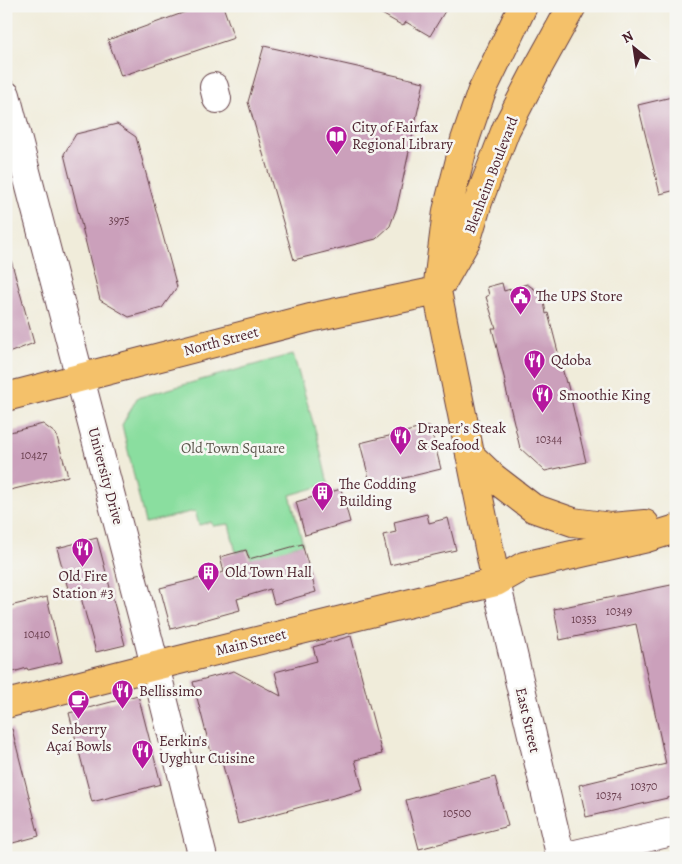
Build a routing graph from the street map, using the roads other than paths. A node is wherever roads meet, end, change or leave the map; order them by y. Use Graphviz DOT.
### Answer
graph roads {
  1 [pos="523,6"];
  2 [pos="572,6"];
  3 [pos="6,95"];
  4 [pos="437,291"];
  5 [pos="80,377"];
  6 [pos="6,397"];
  7 [pos="470,455"];
  8 [pos="676,516"];
  9 [pos="676,529"];
  10 [pos="676,548"];
  11 [pos="496,582"];
  12 [pos="155,666"];
  13 [pos="6,704"];
  14 [pos="676,832"];
  15 [pos="203,858"];
  16 [pos="560,858"];
  1 -- 4 [label="main road, Blenheim Boulevard"];
  2 -- 4 [label="main road, Blenheim Boulevard"];
  3 -- 5 [label="street, University Drive"];
  4 -- 5 [label="main road, North Street"];
  4 -- 7 [label="main road, Blenheim Boulevard"];
  5 -- 6 [label="main road, North Street"];
  5 -- 12 [label="street, University Drive"];
  7 -- 8 [label="main road"];
  7 -- 11 [label="main road, Blenheim Boulevard"];
  9 -- 11 [label="main road, Main Street"];
  10 -- 11 [label="main road, Main Street"];
  11 -- 12 [label="main road, Main Street"];
  11 -- 16 [label="street, East Street"];
  12 -- 13 [label="main road, Main Street"];
  12 -- 15 [label="street, University Drive"];
  14 -- 16 [label="street"];
}
